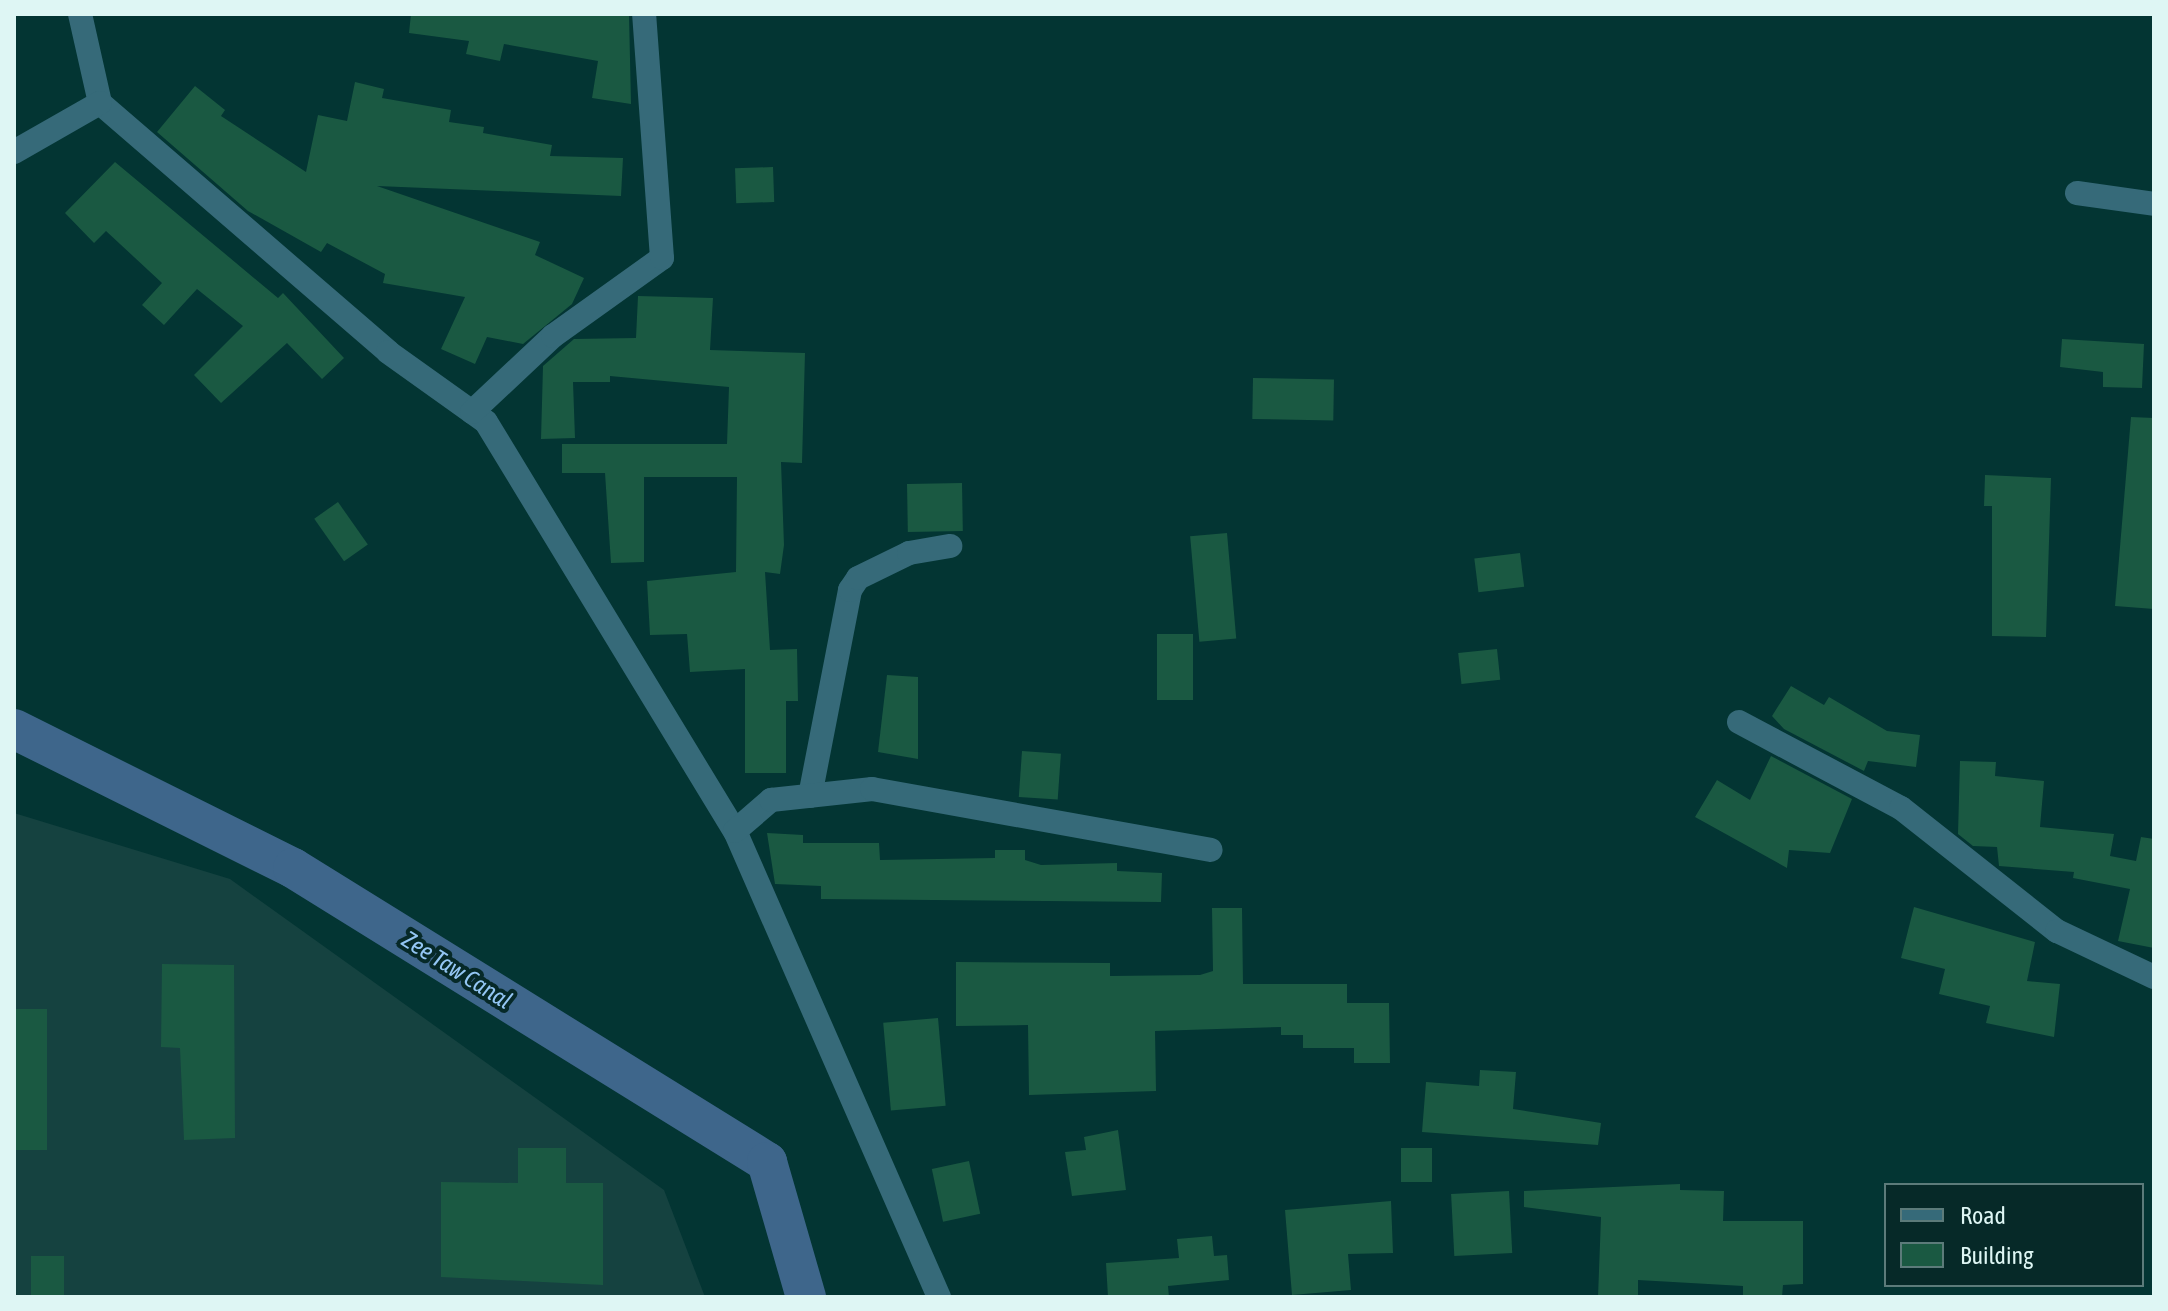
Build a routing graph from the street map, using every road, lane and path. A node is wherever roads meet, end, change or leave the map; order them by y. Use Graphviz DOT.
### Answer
graph roads {
  1 [pos="80,14"];
  2 [pos="644,14"];
  3 [pos="100,103"];
  4 [pos="14,152"];
  5 [pos="2077,193"];
  6 [pos="2154,204"];
  7 [pos="472,412"];
  8 [pos="950,546"];
  9 [pos="1739,722"];
  10 [pos="810,796"];
  11 [pos="735,831"];
  12 [pos="1211,850"];
  13 [pos="2154,977"];
  14 [pos="939,1297"];
  1 -- 3 [label="street"];
  2 -- 7 [label="street"];
  3 -- 4 [label="street"];
  3 -- 7 [label="street"];
  5 -- 6 [label="street"];
  7 -- 11 [label="street"];
  8 -- 10 [label="street"];
  9 -- 13 [label="street"];
  10 -- 11 [label="street"];
  10 -- 12 [label="street"];
  11 -- 14 [label="street"];
}
